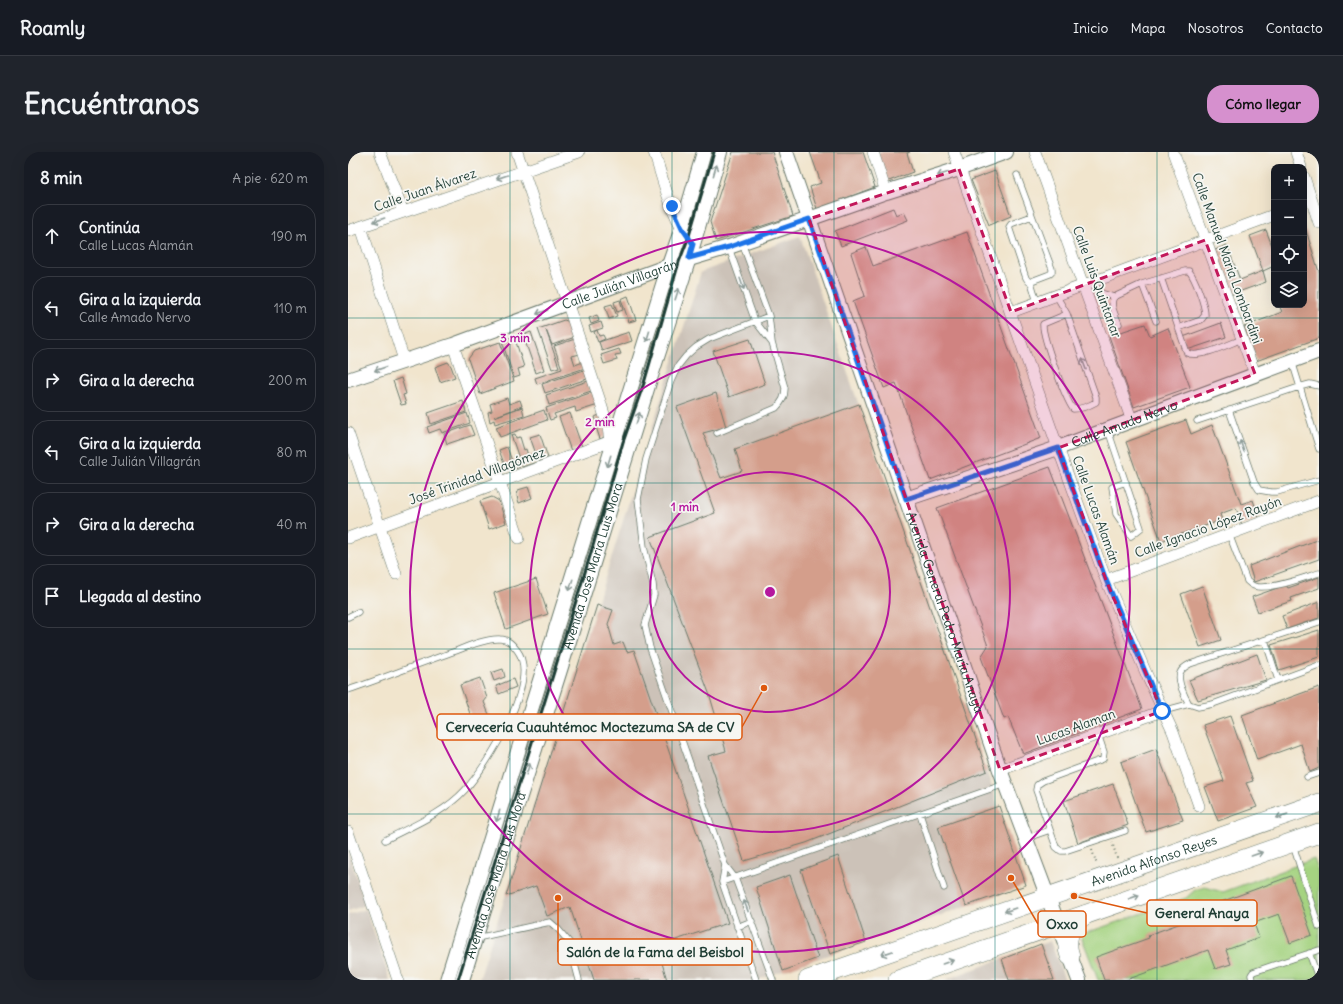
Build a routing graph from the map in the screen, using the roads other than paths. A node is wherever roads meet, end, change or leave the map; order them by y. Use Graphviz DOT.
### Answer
graph roads {
  1 [pos="380,152"];
  2 [pos="517,152"];
  3 [pos="579,152"];
  4 [pos="654,152"];
  5 [pos="704,152"];
  6 [pos="720,152"];
  7 [pos="786,152"];
  8 [pos="873,152"];
  9 [pos="954,152"];
  10 [pos="1006,152"];
  11 [pos="1035,152"];
  12 [pos="1173,152"];
  13 [pos="1296,152"];
  14 [pos="1300,164"];
  15 [pos="960,169"];
  16 [pos="523,170"];
  17 [pos="1017,175"];
  18 [pos="1307,187"];
  19 [pos="886,192"];
  20 [pos="1312,201"];
  21 [pos="403,212"];
  22 [pos="1032,216"];
  23 [pos="1271,216"];
  24 [pos="809,219"];
  25 [pos="1319,223"];
  26 [pos="361,227"];
  27 [pos="682,228"];
  28 [pos="348,231"];
  29 [pos="1205,240"];
  30 [pos="693,244"];
  31 [pos="735,245"];
  32 [pos="689,258"];
  33 [pos="670,265"];
  34 [pos="1161,278"];
  35 [pos="1031,282"];
  36 [pos="1086,283"];
  37 [pos="1142,284"];
  38 [pos="1056,295"];
  39 [pos="1114,297"];
  40 [pos="568,302"];
  41 [pos="1037,302"];
  42 [pos="1011,312"];
  43 [pos="1067,314"];
  44 [pos="769,316"];
  45 [pos="755,321"];
  46 [pos="1156,321"];
  47 [pos="1119,324"];
  48 [pos="1178,328"];
  49 [pos="1242,339"];
  50 [pos="772,343"];
  51 [pos="453,345"];
  52 [pos="1319,352"];
  53 [pos="404,360"];
  54 [pos="1292,361"];
  55 [pos="1255,374"];
  56 [pos="348,380"];
  57 [pos="1319,386"];
  58 [pos="1299,387"];
  59 [pos="1229,410"];
  60 [pos="1132,421"];
  61 [pos="1197,421"];
  62 [pos="1108,430"];
  63 [pos="348,433"];
  64 [pos="717,433"];
  65 [pos="613,441"];
  66 [pos="630,444"];
  67 [pos="1058,448"];
  68 [pos="1319,449"];
  69 [pos="1319,480"];
  70 [pos="1126,482"];
  71 [pos="500,483"];
  72 [pos="906,499"];
  73 [pos="1319,502"];
  74 [pos="381,527"];
  75 [pos="1229,534"];
  76 [pos="348,538"];
  77 [pos="519,538"];
  78 [pos="1319,573"];
  79 [pos="396,574"];
  80 [pos="1106,580"];
  81 [pos="358,612"];
  82 [pos="348,617"];
  83 [pos="1319,622"];
  84 [pos="1265,640"];
  85 [pos="1319,666"];
  86 [pos="1278,680"];
  87 [pos="348,690"];
  88 [pos="1190,704"];
  89 [pos="1162,711"];
  90 [pos="1098,734"];
  91 [pos="1000,770"];
  92 [pos="1319,773"];
  93 [pos="1307,777"];
  94 [pos="1005,784"];
  95 [pos="1319,803"];
  96 [pos="1199,806"];
  97 [pos="920,814"];
  98 [pos="1050,830"];
  99 [pos="1125,831"];
  100 [pos="348,832"];
  101 [pos="1319,833"];
  102 [pos="1025,838"];
  103 [pos="385,840"];
  104 [pos="1292,842"];
  105 [pos="725,865"];
  106 [pos="735,878"];
  107 [pos="722,882"];
  108 [pos="944,888"];
  109 [pos="1046,897"];
  110 [pos="1092,911"];
  111 [pos="752,921"];
  112 [pos="1058,923"];
  113 [pos="737,927"];
  114 [pos="1319,927"];
  115 [pos="476,938"];
  116 [pos="1319,950"];
  117 [pos="1309,953"];
  118 [pos="1070,956"];
  119 [pos="398,980"];
  120 [pos="447,980"];
  121 [pos="462,980"];
  122 [pos="579,980"];
  123 [pos="756,980"];
  124 [pos="773,980"];
  125 [pos="808,980"];
  126 [pos="898,980"];
  127 [pos="1079,980"];
  128 [pos="1252,980"];
  129 [pos="1319,980"];
  1 -- 21 [label="street"];
  2 -- 16 [label="street"];
  3 -- 16 [label="street, Calle Juan Álvarez"];
  4 -- 27 [label="street"];
  5 -- 27 [label="street, Avenida José María Luis Mora"];
  30 -- 6 [label="street, Avenida José María Luis Mora, one-way"];
  7 -- 24 [label="street, Avenida General Pedro María Anaya"];
  8 -- 19 [label="street"];
  9 -- 15 [label="street, Calle Lucas Alamán"];
  10 -- 15 [label="street, Calle Julián Villagrán"];
  11 -- 36 [label="street, Calle Luis Quintanar"];
  12 -- 29 [label="street, Calle Manuel María Lombardini"];
  13 -- 14 [label="street"];
  15 -- 19 [label="street, Calle Julián Villagrán, one-way"];
  15 -- 42 [label="street, Calle Lucas Alamán"];
  16 -- 21 [label="street, Calle Juan Álvarez, one-way"];
  16 -- 40 [label="street"];
  17 -- 22 [label="lane"];
  18 -- 20 [label="street"];
  19 -- 24 [label="street, Calle Julián Villagrán"];
  20 -- 25 [label="street"];
  21 -- 26 [label="street, Calle Juan Álvarez, one-way"];
  22 -- 35 [label="lane"];
  22 -- 35 [label="lane"];
  23 -- 29 [label="street"];
  24 -- 31 [label="street, Calle Julián Villagrán"];
  24 -- 72 [label="street, Avenida General Pedro María Anaya"];
  26 -- 28 [label="street, Calle Juan Álvarez"];
  26 -- 53 [label="street"];
  27 -- 30 [label="street"];
  27 -- 33 [label="street, Avenida José María Luis Mora"];
  29 -- 36 [label="street"];
  29 -- 49 [label="street, Calle Manuel María Lombardini"];
  30 -- 32 [label="street, Avenida José María Luis Mora"];
  31 -- 32 [label="street, Calle Julián Villagrán"];
  31 -- 44 [label="lane"];
  31 -- 45 [label="lane, one-way"];
  32 -- 33 [label="street, Calle Julián Villagrán"];
  66 -- 32 [label="street, Avenida José María Luis Mora, one-way"];
  33 -- 40 [label="street, Calle Julián Villagrán"];
  33 -- 65 [label="street, Avenida José María Luis Mora, one-way"];
  34 -- 37 [label="lane"];
  34 -- 48 [label="lane"];
  34 -- 48 [label="lane"];
  35 -- 41 [label="lane"];
  36 -- 38 [label="street"];
  36 -- 39 [label="lane"];
  36 -- 60 [label="street, Calle Luis Quintanar"];
  37 -- 39 [label="lane"];
  37 -- 46 [label="lane"];
  38 -- 41 [label="street"];
  38 -- 43 [label="lane"];
  39 -- 47 [label="lane"];
  40 -- 51 [label="street, Calle Julián Villagrán, one-way"];
  40 -- 65 [label="street"];
  41 -- 42 [label="street"];
  42 -- 67 [label="street, Calle Lucas Alamán"];
  43 -- 43 [label="lane, one-way"];
  44 -- 45 [label="lane"];
  44 -- 50 [label="lane"];
  45 -- 50 [label="lane"];
  45 -- 105 [label="lane"];
  48 -- 49 [label="lane"];
  49 -- 55 [label="street, Calle Manuel María Lombardini"];
  50 -- 64 [label="lane"];
  51 -- 53 [label="street, Calle Julián Villagrán"];
  51 -- 71 [label="street"];
  52 -- 54 [label="street, Calle Amado Nervo"];
  53 -- 56 [label="street, Calle Julián Villagrán, one-way"];
  54 -- 55 [label="street, Calle Amado Nervo"];
  54 -- 58 [label="lane"];
  55 -- 60 [label="street, Calle Amado Nervo"];
  57 -- 58 [label="lane"];
  58 -- 59 [label="lane"];
  58 -- 68 [label="lane"];
  59 -- 61 [label="lane"];
  69 -- 59 [label="lane, one-way"];
  60 -- 62 [label="street, Calle Amado Nervo"];
  62 -- 67 [label="street, Calle Amado Nervo"];
  62 -- 70 [label="lane"];
  63 -- 74 [label="street"];
  65 -- 66 [label="street"];
  65 -- 71 [label="street, José Trinidad Villagómez"];
  65 -- 120 [label="street, Avenida José María Luis Mora, one-way"];
  115 -- 66 [label="street, Avenida José María Luis Mora, one-way"];
  67 -- 72 [label="street, Calle Amado Nervo"];
  67 -- 80 [label="street, Calle Lucas Alamán"];
  70 -- 70 [label="lane"];
  71 -- 74 [label="street, José Trinidad Villagómez"];
  71 -- 77 [label="street"];
  72 -- 91 [label="street, Avenida General Pedro María Anaya"];
  73 -- 75 [label="street, Calle Ignacio López Rayón"];
  74 -- 76 [label="street, José Trinidad Villagómez"];
  74 -- 79 [label="street"];
  75 -- 78 [label="lane"];
  75 -- 80 [label="street, Calle Ignacio López Rayón"];
  80 -- 89 [label="street, Calle Lucas Alamán"];
  81 -- 82 [label="lane"];
  83 -- 84 [label="lane"];
  84 -- 86 [label="lane"];
  84 -- 88 [label="lane"];
  85 -- 86 [label="lane"];
  86 -- 88 [label="lane"];
  87 -- 103 [label="lane"];
  88 -- 89 [label="lane"];
  89 -- 90 [label="street, Lucas Alaman"];
  89 -- 96 [label="street, Calle Lucas Alamán"];
  90 -- 91 [label="street, Lucas Alaman"];
  90 -- 98 [label="lane"];
  91 -- 94 [label="street, Avenida General Pedro María Anaya"];
  92 -- 93 [label="lane"];
  94 -- 97 [label="lane"];
  94 -- 102 [label="street, Avenida General Pedro María Anaya"];
  95 -- 109 [label="highway, Avenida Alfonso Reyes, one-way"];
  97 -- 106 [label="lane"];
  97 -- 108 [label="lane"];
  98 -- 99 [label="lane"];
  98 -- 102 [label="lane"];
  100 -- 119 [label="street"];
  101 -- 104 [label="highway"];
  102 -- 109 [label="street, Avenida General Pedro María Anaya"];
  110 -- 104 [label="highway, one-way"];
  104 -- 114 [label="lane"];
  105 -- 106 [label="lane"];
  105 -- 107 [label="lane"];
  106 -- 107 [label="lane"];
  111 -- 106 [label="lane, one-way"];
  107 -- 113 [label="lane"];
  109 -- 112 [label="street, Avenida General Pedro María Anaya"];
  109 -- 125 [label="highway, Avenida Alfonso Reyes, one-way"];
  110 -- 112 [label="highway"];
  110 -- 118 [label="highway"];
  111 -- 113 [label="lane"];
  111 -- 124 [label="lane"];
  112 -- 118 [label="street, Avenida General Pedro María Anaya"];
  126 -- 112 [label="highway, one-way"];
  113 -- 123 [label="lane"];
  115 -- 121 [label="street, Avenida José María Luis Mora"];
  115 -- 122 [label="lane"];
  116 -- 117 [label="lane"];
  117 -- 128 [label="lane"];
  117 -- 129 [label="lane"];
  118 -- 127 [label="street, Avenida General Pedro María Anaya"];
}
